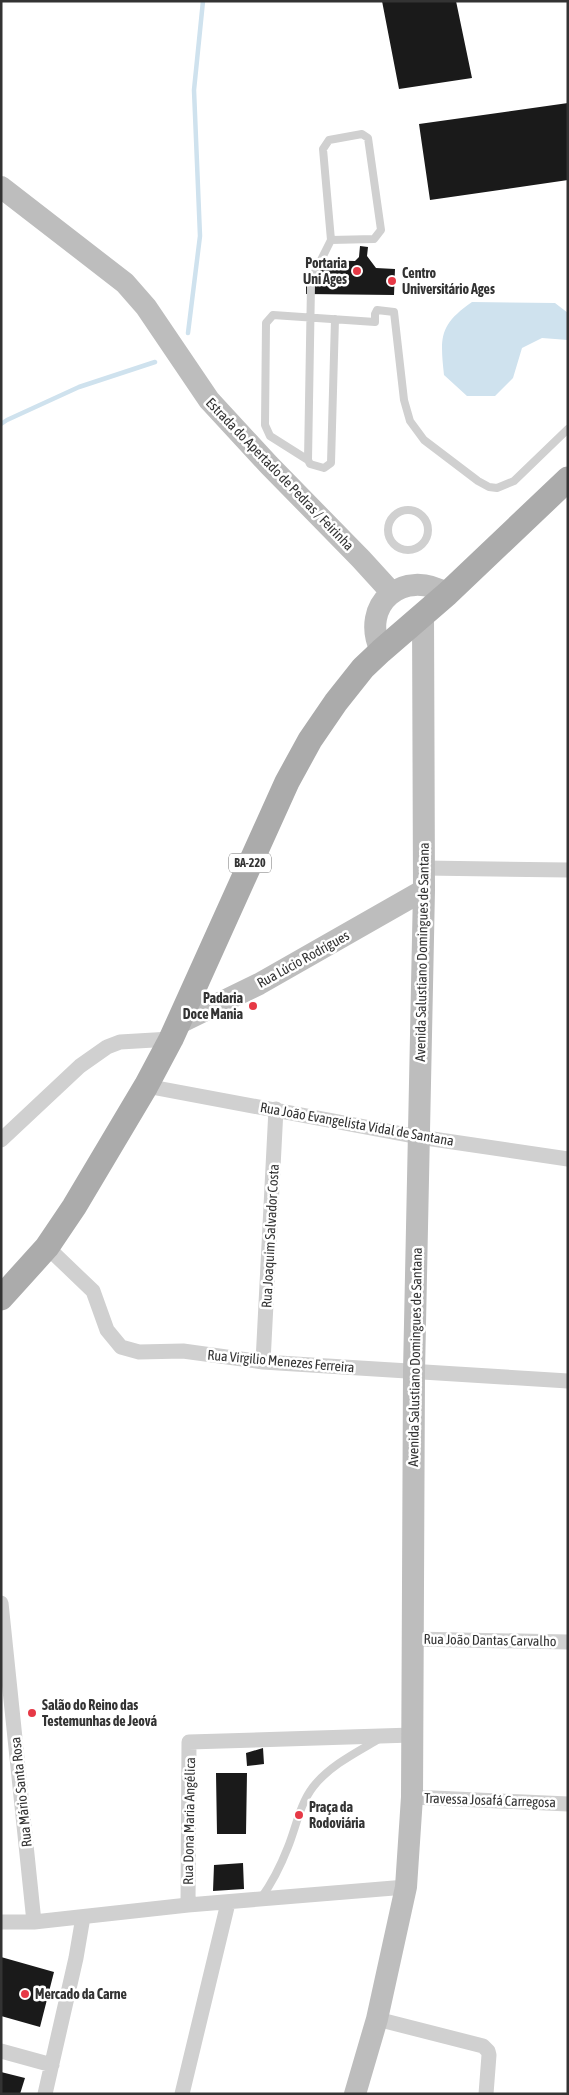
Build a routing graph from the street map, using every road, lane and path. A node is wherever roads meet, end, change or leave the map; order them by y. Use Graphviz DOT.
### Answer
graph roads {
  1 [pos="1,187"];
  2 [pos="331,240"];
  3 [pos="310,318"];
  4 [pos="335,319"];
  5 [pos="568,429"];
  6 [pos="308,460"];
  7 [pos="568,479"];
  8 [pos="420,514"];
  9 [pos="392,593"];
  10 [pos="447,594"];
  11 [pos="423,614"];
  12 [pos="381,651"];
  13 [pos="424,868"];
  14 [pos="568,870"];
  15 [pos="424,890"];
  16 [pos="175,1031"];
  17 [pos="146,1086"];
  18 [pos="276,1109"];
  19 [pos="419,1137"];
  20 [pos="1,1140"];
  21 [pos="568,1159"];
  22 [pos="47,1247"];
  23 [pos="1,1298"];
  24 [pos="263,1362"];
  25 [pos="414,1372"];
  26 [pos="568,1381"];
  27 [pos="1,1603"];
  28 [pos="412,1639"];
  29 [pos="568,1642"];
  30 [pos="412,1735"];
  31 [pos="385,1736"];
  32 [pos="412,1797"];
  33 [pos="568,1804"];
  34 [pos="406,1887"];
  35 [pos="260,1900"];
  36 [pos="228,1903"];
  37 [pos="188,1904"];
  38 [pos="83,1917"];
  39 [pos="1,1922"];
  40 [pos="34,1922"];
  41 [pos="377,2019"];
  42 [pos="1,2051"];
  43 [pos="52,2065"];
  44 [pos="44,2094"];
  45 [pos="182,2094"];
  46 [pos="354,2094"];
  47 [pos="486,2094"];
  1 -- 9 [label="street, Estrada do Apertado de Pedras / Feirinha"];
  2 -- 2 [label="lane"];
  2 -- 3 [label="lane"];
  3 -- 4 [label="lane"];
  3 -- 6 [label="lane"];
  3 -- 6 [label="lane"];
  4 -- 5 [label="lane"];
  4 -- 6 [label="lane"];
  7 -- 10 [label="main road, BA-220"];
  8 -- 8 [label="lane"];
  9 -- 10 [label="street"];
  9 -- 12 [label="street"];
  10 -- 11 [label="main road, BA-220"];
  11 -- 12 [label="main road, BA-220"];
  11 -- 13 [label="street, Avenida Salustiano Domingues de Santana"];
  12 -- 16 [label="main road, BA-220"];
  13 -- 14 [label="street"];
  13 -- 15 [label="street, Avenida Salustiano Domingues de Santana"];
  15 -- 16 [label="street, Rua Lúcio Rodrigues"];
  15 -- 19 [label="street, Avenida Salustiano Domingues de Santana"];
  16 -- 17 [label="main road, BA-220"];
  16 -- 20 [label="street"];
  17 -- 18 [label="street, Rua João Evangelista Vidal de Santana"];
  17 -- 22 [label="main road, BA-220"];
  18 -- 19 [label="street, Rua João Evangelista Vidal de Santana"];
  18 -- 24 [label="street, Rua Joaquim Salvador Costa"];
  19 -- 21 [label="street, Rua João Evangelista Vidal de Santana"];
  19 -- 25 [label="street, Avenida Salustiano Domingues de Santana"];
  22 -- 23 [label="main road, BA-220"];
  22 -- 24 [label="street, Rua Virgilio Menezes Ferreira"];
  24 -- 25 [label="street, Rua Virgilio Menezes Ferreira"];
  25 -- 26 [label="street, Rua Virgilio Menezes Ferreira"];
  25 -- 28 [label="street, Avenida Salustiano Domingues de Santana"];
  27 -- 40 [label="street, Rua Mário Santa Rosa"];
  28 -- 29 [label="street, Rua João Dantas Carvalho"];
  28 -- 30 [label="street, Avenida Salustiano Domingues de Santana"];
  30 -- 31 [label="street, Rua Dona Maria Angélica"];
  30 -- 32 [label="street, Avenida Salustiano Domingues de Santana"];
  31 -- 35 [label="lane"];
  31 -- 37 [label="street, Rua Dona Maria Angélica"];
  32 -- 33 [label="street, Travessa Josafá Carregosa"];
  32 -- 34 [label="street, Avenida Salustiano Domingues de Santana"];
  34 -- 35 [label="street, Rua Dona Maria Angélica"];
  34 -- 41 [label="street, Avenida Salustiano Domingues de Santana"];
  35 -- 36 [label="street, Rua Dona Maria Angélica"];
  36 -- 37 [label="street, Rua Dona Maria Angélica"];
  36 -- 45 [label="street"];
  37 -- 38 [label="street"];
  38 -- 40 [label="street"];
  38 -- 43 [label="street"];
  39 -- 40 [label="street"];
  41 -- 46 [label="street, Avenida Salustiano Domingues de Santana"];
  41 -- 47 [label="street"];
  42 -- 43 [label="street"];
  43 -- 44 [label="street"];
}
